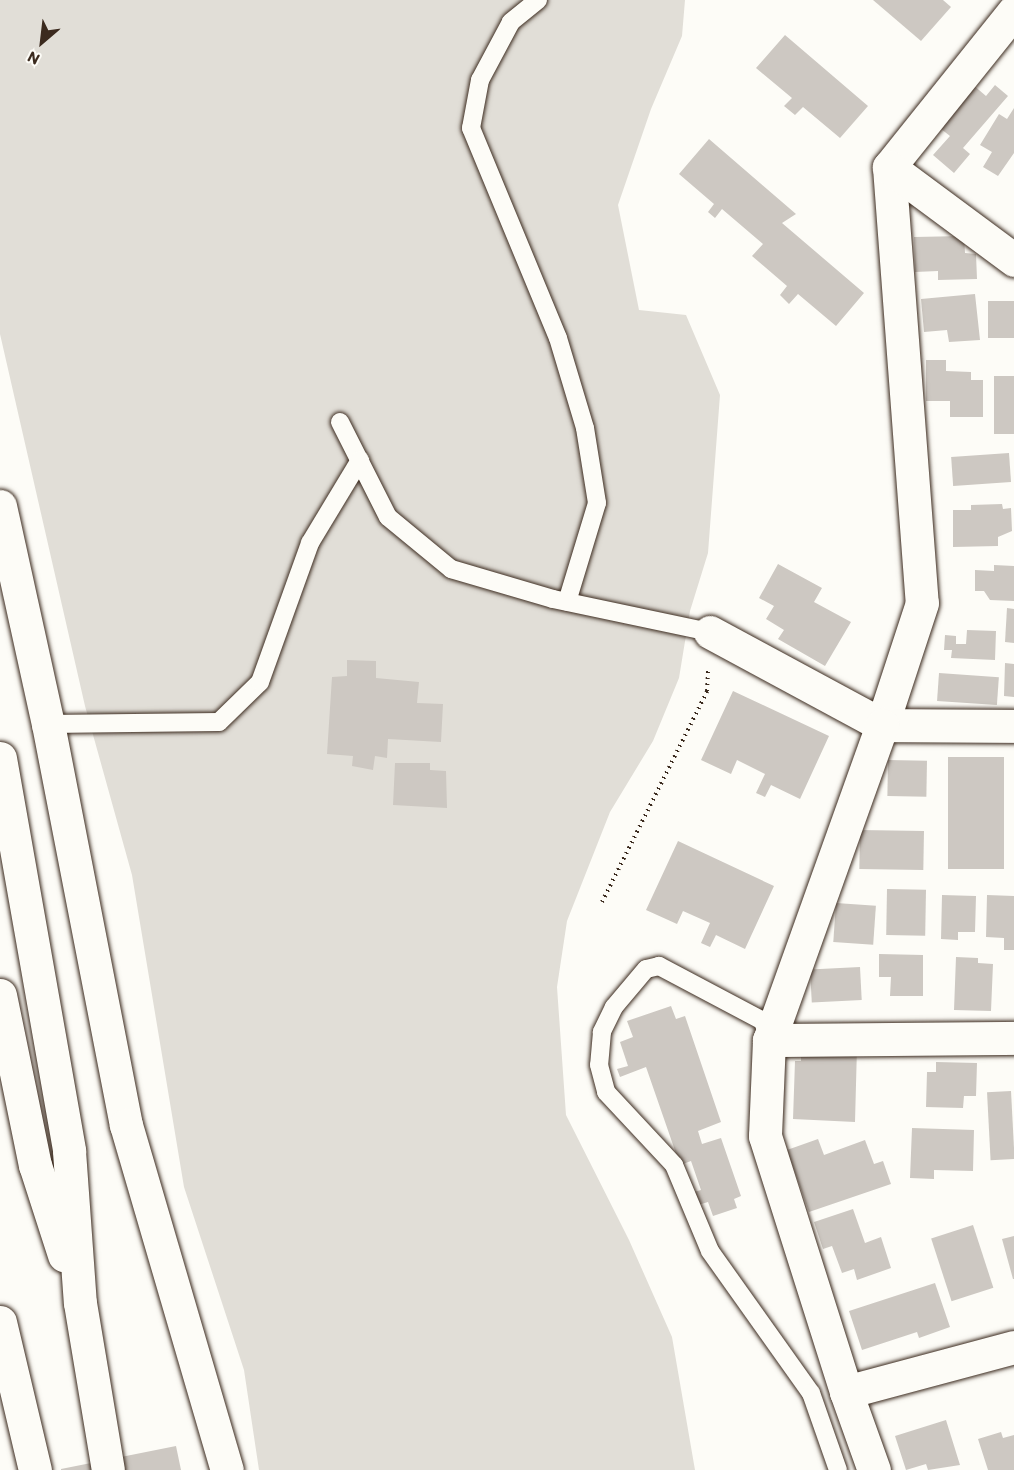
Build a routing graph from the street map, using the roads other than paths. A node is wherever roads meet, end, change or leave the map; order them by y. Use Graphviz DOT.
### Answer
graph roads {
  1 [pos="538,0"];
  2 [pos="1014,11"];
  3 [pos="889,167"];
  4 [pos="1014,260"];
  5 [pos="340,422"];
  6 [pos="360,460"];
  7 [pos="0,506"];
  8 [pos="567,602"];
  9 [pos="710,632"];
  10 [pos="48,724"];
  11 [pos="882,725"];
  12 [pos="1014,726"];
  13 [pos="0,758"];
  14 [pos="0,995"];
  15 [pos="1014,1038"];
  16 [pos="769,1040"];
  17 [pos="80,1303"];
  18 [pos="0,1322"];
  19 [pos="1014,1347"];
  20 [pos="846,1392"];
  21 [pos="35,1470"];
  22 [pos="108,1470"];
  23 [pos="227,1470"];
  24 [pos="838,1470"];
  25 [pos="874,1470"];
  1 -- 8 [label="lane"];
  2 -- 3 [label="main road"];
  3 -- 4 [label="main road"];
  3 -- 11 [label="main road"];
  5 -- 6 [label="lane"];
  6 -- 8 [label="lane"];
  6 -- 10 [label="lane"];
  7 -- 10 [label="main road"];
  8 -- 9 [label="lane"];
  9 -- 11 [label="main road"];
  10 -- 23 [label="main road"];
  11 -- 12 [label="main road"];
  11 -- 16 [label="main road"];
  13 -- 17 [label="main road"];
  14 -- 17 [label="main road"];
  15 -- 16 [label="main road"];
  16 -- 20 [label="main road"];
  16 -- 24 [label="lane"];
  17 -- 22 [label="main road"];
  18 -- 21 [label="main road"];
  19 -- 20 [label="main road"];
  20 -- 25 [label="main road"];
}
